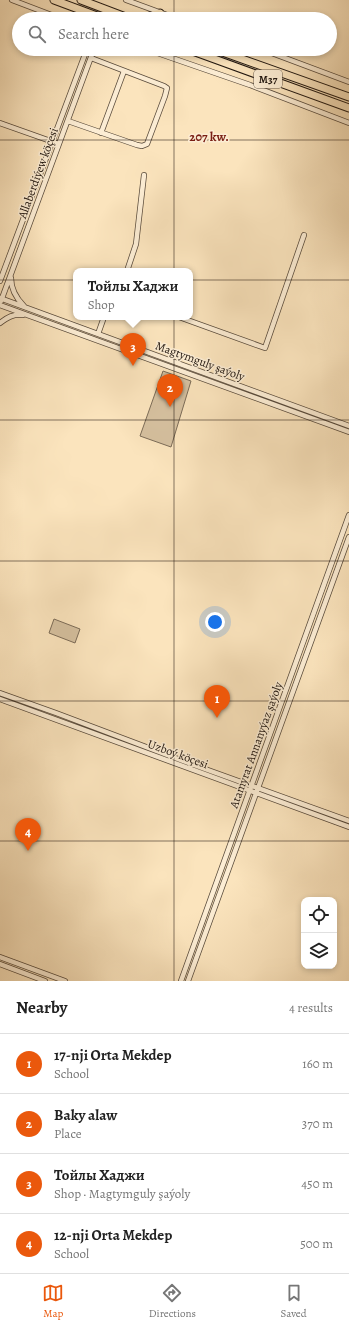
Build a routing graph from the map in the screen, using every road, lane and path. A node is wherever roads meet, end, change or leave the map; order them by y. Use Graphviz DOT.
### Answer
graph roads {
  1 [pos="12,0"];
  2 [pos="54,0"];
  3 [pos="81,0"];
  4 [pos="126,0"];
  5 [pos="105,9"];
  6 [pos="44,12"];
  7 [pos="86,12"];
  8 [pos="104,12"];
  9 [pos="113,12"];
  10 [pos="157,12"];
  11 [pos="84,56"];
  12 [pos="166,56"];
  13 [pos="206,56"];
  14 [pos="234,56"];
  15 [pos="280,56"];
  16 [pos="91,58"];
  17 [pos="124,71"];
  18 [pos="349,82"];
  19 [pos="349,96"];
  20 [pos="349,108"];
  21 [pos="68,121"];
  22 [pos="0,123"];
  23 [pos="349,123"];
  24 [pos="101,133"];
  25 [pos="52,142"];
  26 [pos="59,144"];
  27 [pos="144,176"];
  28 [pos="304,235"];
  29 [pos="128,268"];
  30 [pos="11,275"];
  31 [pos="0,281"];
  32 [pos="1,298"];
  33 [pos="0,304"];
  34 [pos="27,308"];
  35 [pos="32,315"];
  36 [pos="103,320"];
  37 [pos="187,320"];
  38 [pos="0,323"];
  39 [pos="98,334"];
  40 [pos="349,426"];
  41 [pos="349,432"];
  42 [pos="349,515"];
  43 [pos="349,538"];
  44 [pos="0,693"];
  45 [pos="0,699"];
  46 [pos="251,786"];
  47 [pos="257,790"];
  48 [pos="250,791"];
  49 [pos="349,820"];
  50 [pos="349,827"];
  51 [pos="0,957"];
  52 [pos="0,964"];
  53 [pos="45,981"];
  54 [pos="65,981"];
  55 [pos="181,981"];
  56 [pos="188,981"];
  1 -- 6 [label="street"];
  2 -- 7 [label="highway"];
  3 -- 5 [label="highway"];
  4 -- 10 [label="street"];
  5 -- 8 [label="street"];
  5 -- 9 [label="highway"];
  11 -- 25 [label="street, Allaberdiýew köçesi"];
  12 -- 23 [label="street"];
  13 -- 20 [label="highway, M37 / M37"];
  14 -- 19 [label="highway, M37 / M37"];
  15 -- 18 [label="street"];
  16 -- 17 [label="street"];
  16 -- 21 [label="street, Allaberdiýew köçesi"];
  17 -- 24 [label="street"];
  17 -- 24 [label="street"];
  21 -- 24 [label="street"];
  21 -- 26 [label="street, Allaberdiýew köçesi"];
  22 -- 25 [label="street"];
  25 -- 26 [label="street"];
  25 -- 31 [label="street, Allaberdiýew köçesi"];
  26 -- 30 [label="street, Allaberdiýew köçesi"];
  27 -- 29 [label="street"];
  28 -- 37 [label="street"];
  30 -- 32 [label="street, Allaberdiýew köçesi"];
  30 -- 34 [label="street"];
  32 -- 33 [label="street, Allaberdiýew köçesi"];
  32 -- 34 [label="street, Magtymguly şaýoly"];
  33 -- 35 [label="street, Magtymguly şaýoly"];
  34 -- 39 [label="street, Magtymguly şaýoly"];
  35 -- 38 [label="street"];
  35 -- 41 [label="street, Magtymguly şaýoly"];
  36 -- 39 [label="street"];
  39 -- 40 [label="street, Magtymguly şaýoly"];
  42 -- 46 [label="street, Atamyrat Annanyýaz şaýoly"];
  43 -- 47 [label="street, Atamyrat Annanyýaz şaýoly"];
  44 -- 46 [label="street, Uzboý köçesi"];
  45 -- 48 [label="street, Uzboý köçesi"];
  46 -- 47 [label="street, Uzboý köçesi"];
  46 -- 48 [label="street, Atamyrat Annanyýaz şaýoly"];
  47 -- 48 [label="street, Uzboý köçesi"];
  47 -- 49 [label="street, Uzboý köçesi"];
  47 -- 50 [label="street, Uzboý köçesi"];
  47 -- 56 [label="street, Atamyrat Annanyýaz şaýoly"];
  48 -- 55 [label="street, Atamyrat Annanyýaz şaýoly"];
  51 -- 54 [label="street"];
  52 -- 53 [label="street"];
}
